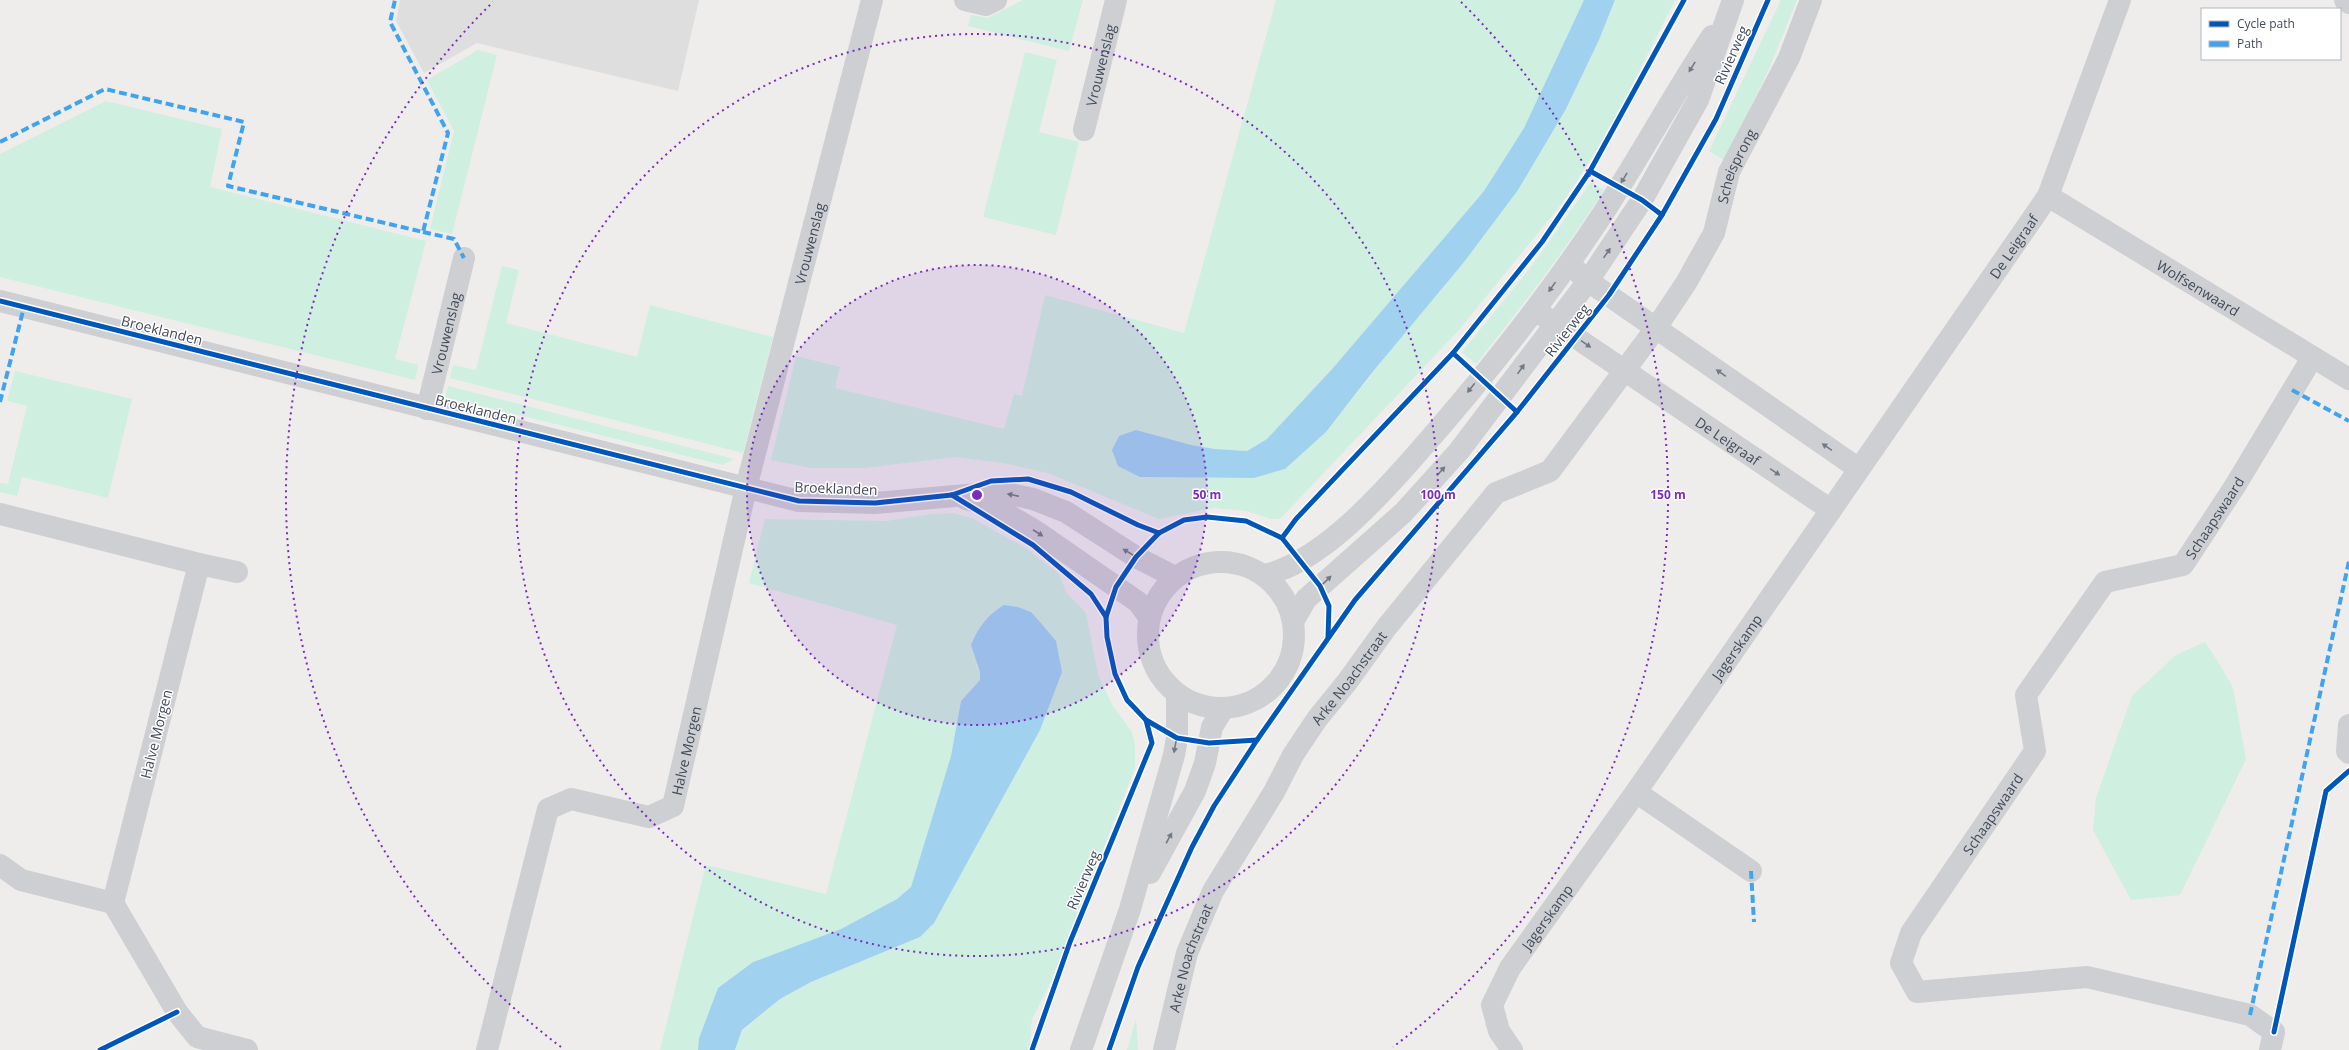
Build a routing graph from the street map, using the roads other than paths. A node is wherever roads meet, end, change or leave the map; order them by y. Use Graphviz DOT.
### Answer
graph roads {
  1 [pos="872,0"];
  2 [pos="965,0"];
  3 [pos="996,0"];
  4 [pos="1116,0"];
  5 [pos="1811,0"];
  6 [pos="2120,0"];
  7 [pos="2345,0"];
  8 [pos="2349,3"];
  9 [pos="1731,6"];
  10 [pos="1084,130"];
  11 [pos="2048,196"];
  12 [pos="464,258"];
  13 [pos="1569,264"];
  14 [pos="1588,281"];
  15 [pos="0,301"];
  16 [pos="1535,310"];
  17 [pos="1554,322"];
  18 [pos="1656,328"];
  19 [pos="2312,358"];
  20 [pos="1625,370"];
  21 [pos="2349,378"];
  22 [pos="427,409"];
  23 [pos="1860,469"];
  24 [pos="746,488"];
  25 [pos="952,495"];
  26 [pos="1831,510"];
  27 [pos="0,514"];
  28 [pos="1809,542"];
  29 [pos="199,564"];
  30 [pos="236,572"];
  31 [pos="1265,575"];
  32 [pos="1175,577"];
  33 [pos="1149,617"];
  34 [pos="1294,620"];
  35 [pos="1178,694"];
  36 [pos="1223,709"];
  37 [pos="2349,725"];
  38 [pos="2349,753"];
  39 [pos="1636,792"];
  40 [pos="0,865"];
  41 [pos="1751,872"];
  42 [pos="113,903"];
  43 [pos="1130,909"];
  44 [pos="247,1050"];
  45 [pos="487,1050"];
  46 [pos="1081,1050"];
  47 [pos="1164,1050"];
  48 [pos="1512,1050"];
  49 [pos="2270,1050"];
  1 -- 24 [label="street, Vrouwenslag"];
  2 -- 3 [label="street"];
  4 -- 10 [label="street, Vrouwenslag"];
  5 -- 18 [label="street, Scheisprong"];
  6 -- 11 [label="street, De Leigraaf"];
  7 -- 8 [label="street"];
  9 -- 13 [label="street, Rivierweg, one-way"];
  14 -- 9 [label="street, Rivierweg, one-way"];
  11 -- 19 [label="street, Wolfsenwaard"];
  11 -- 23 [label="street, De Leigraaf"];
  12 -- 22 [label="street, Vrouwenslag"];
  13 -- 14 [label="street"];
  13 -- 16 [label="street, Rivierweg, one-way"];
  14 -- 17 [label="street, Rivierweg"];
  14 -- 18 [label="street"];
  15 -- 22 [label="street, Broeklanden"];
  16 -- 17 [label="street, De Leigraaf"];
  16 -- 31 [label="street, Rivierweg, one-way"];
  17 -- 20 [label="street, De Leigraaf, one-way"];
  34 -- 17 [label="street, Rivierweg, one-way"];
  18 -- 20 [label="street"];
  23 -- 18 [label="street, one-way"];
  19 -- 21 [label="street, Wolfsenwaard"];
  19 -- 49 [label="street, Schaapswaard"];
  20 -- 26 [label="street, De Leigraaf, one-way"];
  20 -- 47 [label="street, Arke Noachstraat"];
  22 -- 24 [label="street, Broeklanden"];
  23 -- 26 [label="street, De Leigraaf"];
  24 -- 25 [label="street, Broeklanden"];
  24 -- 45 [label="street, Halve Morgen"];
  32 -- 25 [label="street, Broeklanden, one-way"];
  25 -- 33 [label="street, Broeklanden, one-way"];
  26 -- 28 [label="street, De Leigraaf"];
  27 -- 29 [label="street"];
  28 -- 39 [label="street, Jagerskamp"];
  29 -- 30 [label="street"];
  29 -- 42 [label="street, Halve Morgen"];
  31 -- 32 [label="street"];
  31 -- 34 [label="street"];
  32 -- 33 [label="street"];
  33 -- 35 [label="street"];
  34 -- 36 [label="street"];
  35 -- 36 [label="street"];
  35 -- 43 [label="street, one-way"];
  43 -- 36 [label="street, one-way"];
  37 -- 38 [label="street"];
  39 -- 41 [label="street"];
  39 -- 48 [label="street, Jagerskamp"];
  40 -- 42 [label="street"];
  42 -- 44 [label="street"];
  43 -- 46 [label="street"];
}
